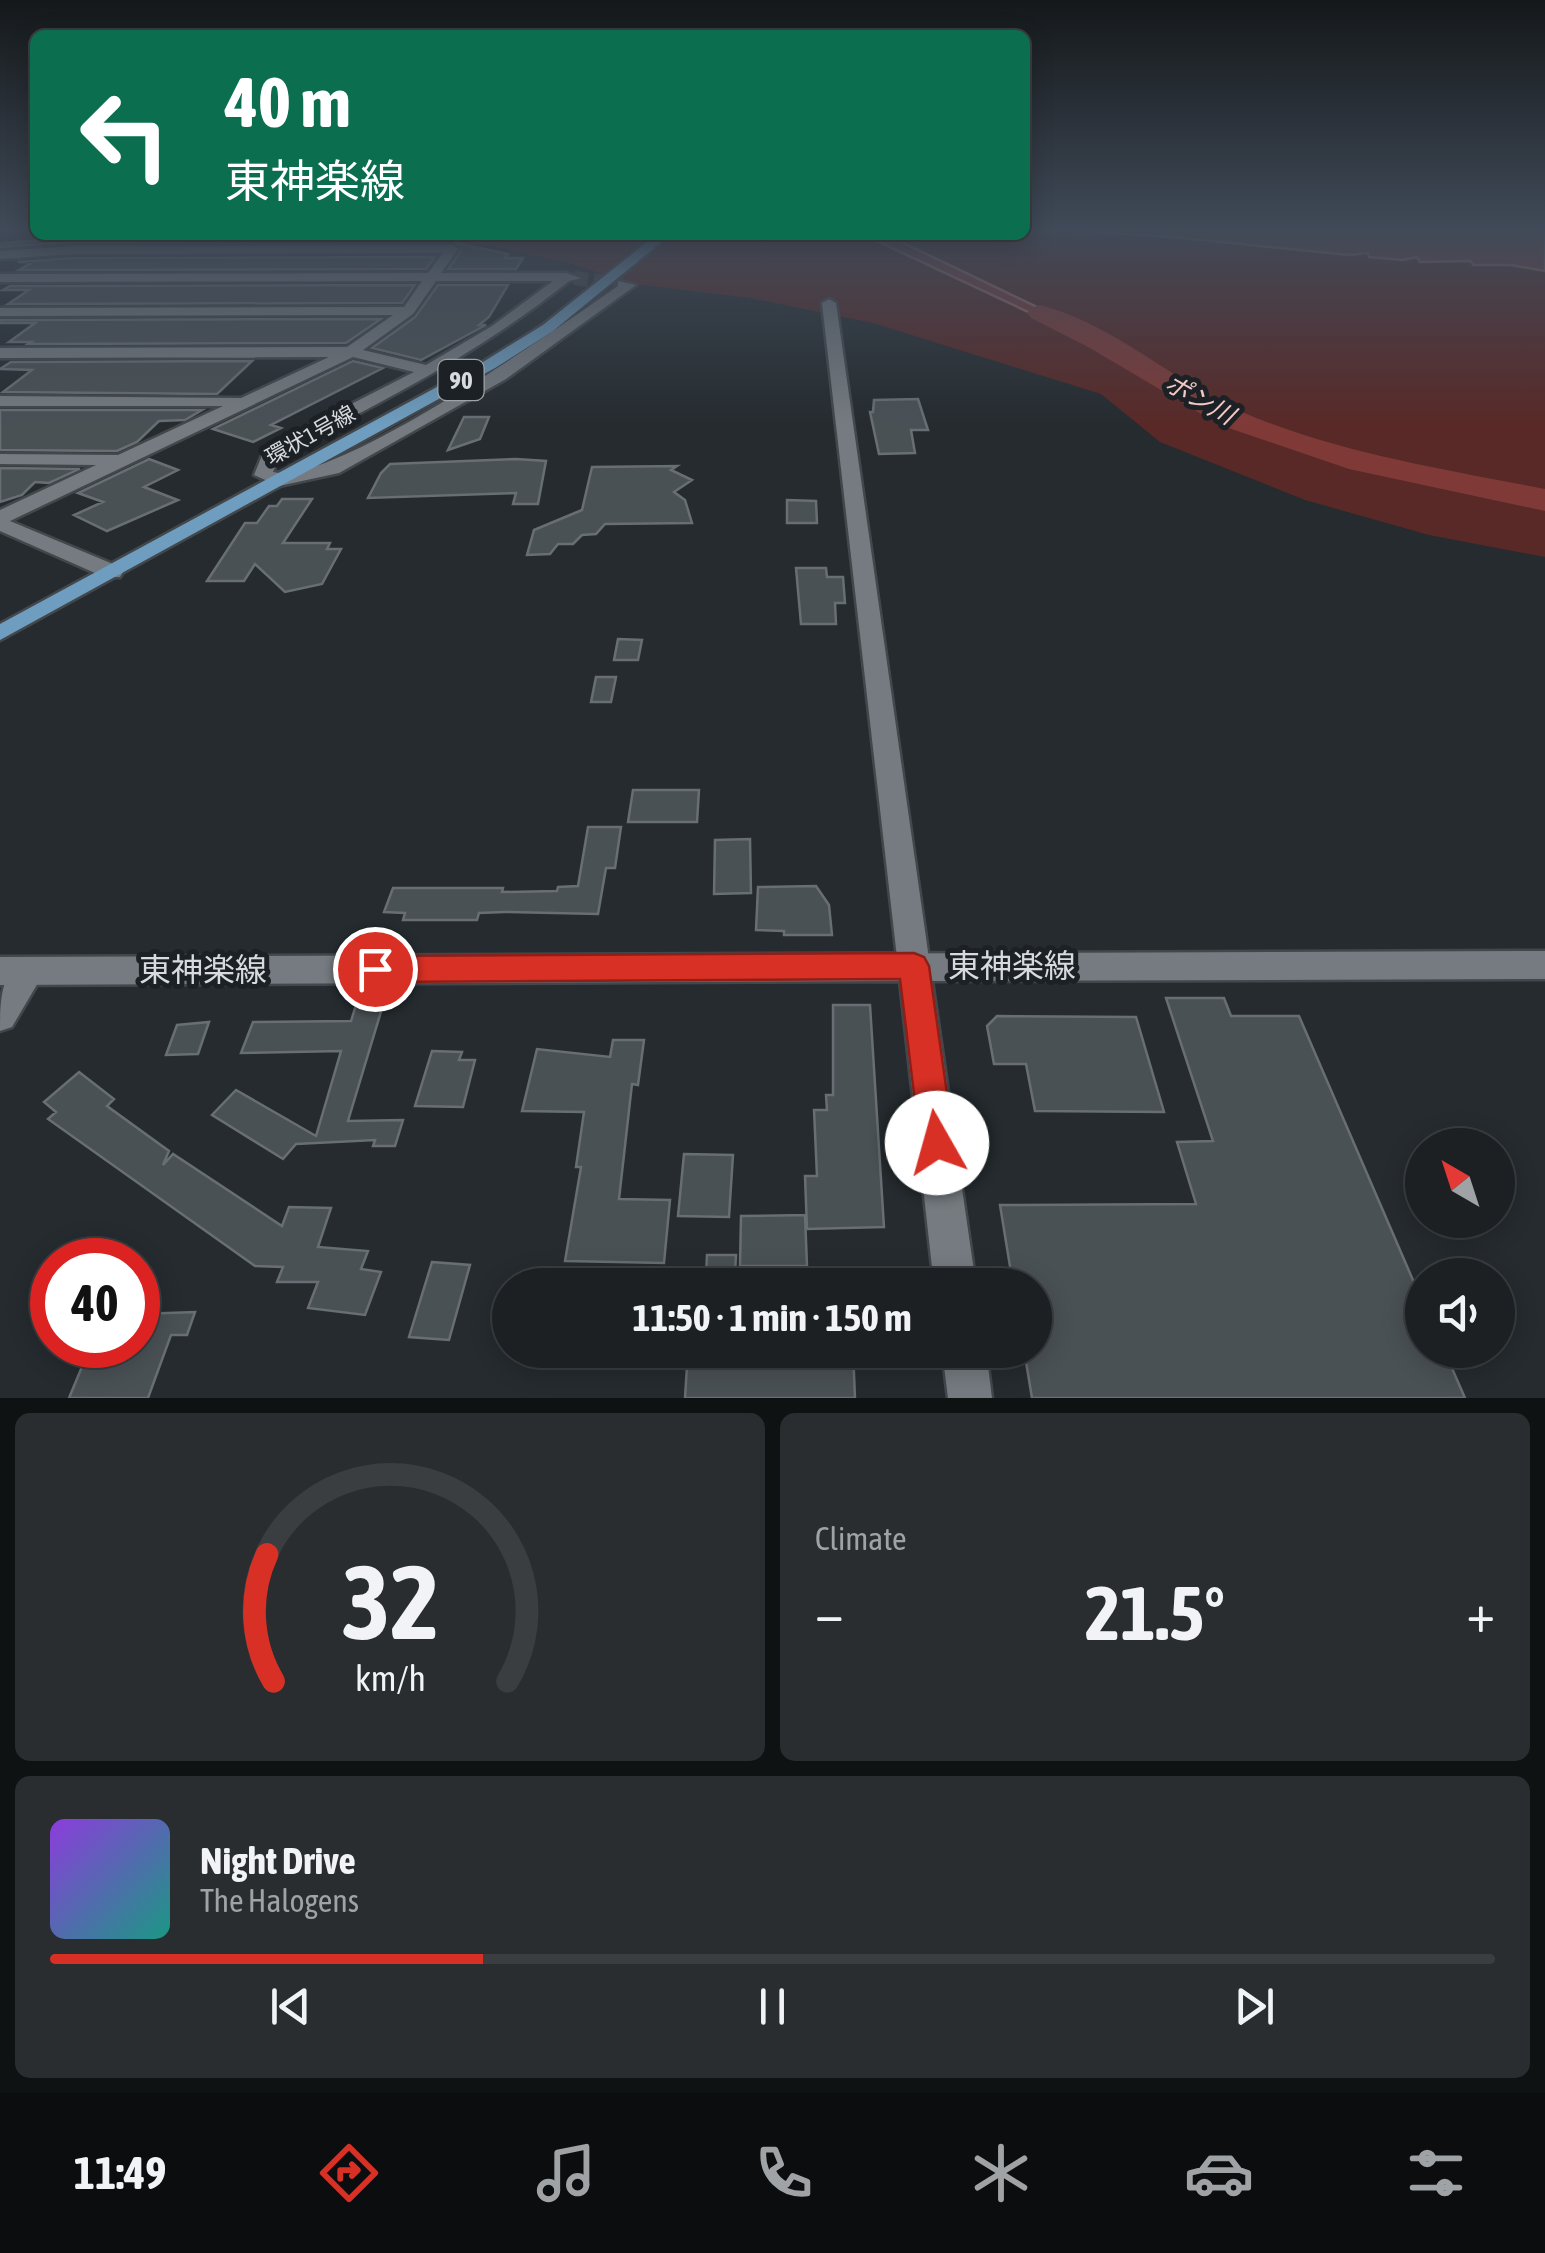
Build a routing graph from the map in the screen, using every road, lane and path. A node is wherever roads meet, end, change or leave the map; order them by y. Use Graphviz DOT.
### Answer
graph roads {
  1 [pos="62,294"];
  2 [pos="421,294"];
  3 [pos="549,294"];
  4 [pos="568,294"];
  5 [pos="589,294"];
  6 [pos="616,294"];
  7 [pos="829,303"];
  8 [pos="408,311"];
  9 [pos="0,312"];
  10 [pos="36,312"];
  11 [pos="12,329"];
  12 [pos="0,352"];
  13 [pos="351,352"];
  14 [pos="429,371"];
  15 [pos="0,401"];
  16 [pos="246,402"];
  17 [pos="0,459"];
  18 [pos="121,460"];
  19 [pos="271,477"];
  20 [pos="0,521"];
  21 [pos="103,568"];
  22 [pos="0,615"];
  23 [pos="0,633"];
  24 [pos="1545,965"];
  25 [pos="914,966"];
  26 [pos="14,971"];
  27 [pos="0,1016"];
  28 [pos="953,1268"];
  29 [pos="966,1368"];
  30 [pos="970,1398"];
  1 -- 10 [label="street"];
  2 -- 8 [label="street"];
  3 -- 14 [label="street"];
  4 -- 19 [label="main road, 環状1号線 / 90"];
  5 -- 19 [label="main road, 環状1号線 / 90"];
  6 -- 19 [label="street"];
  7 -- 25 [label="street"];
  8 -- 10 [label="street"];
  8 -- 13 [label="street"];
  9 -- 10 [label="street"];
  10 -- 11 [label="street"];
  12 -- 13 [label="street"];
  13 -- 14 [label="street"];
  13 -- 16 [label="street"];
  14 -- 19 [label="street"];
  15 -- 16 [label="street"];
  16 -- 18 [label="street"];
  17 -- 18 [label="street"];
  18 -- 20 [label="street"];
  19 -- 21 [label="main road, 環状1号線 / 90"];
  20 -- 21 [label="street"];
  21 -- 22 [label="main road, 環状1号線 / 90"];
  21 -- 23 [label="main road, 環状1号線 / 90"];
  24 -- 25 [label="street, 東神楽線"];
  25 -- 26 [label="street, 東神楽線"];
  25 -- 28 [label="street"];
  26 -- 27 [label="street"];
  29 -- 30 [label="street"];
}
